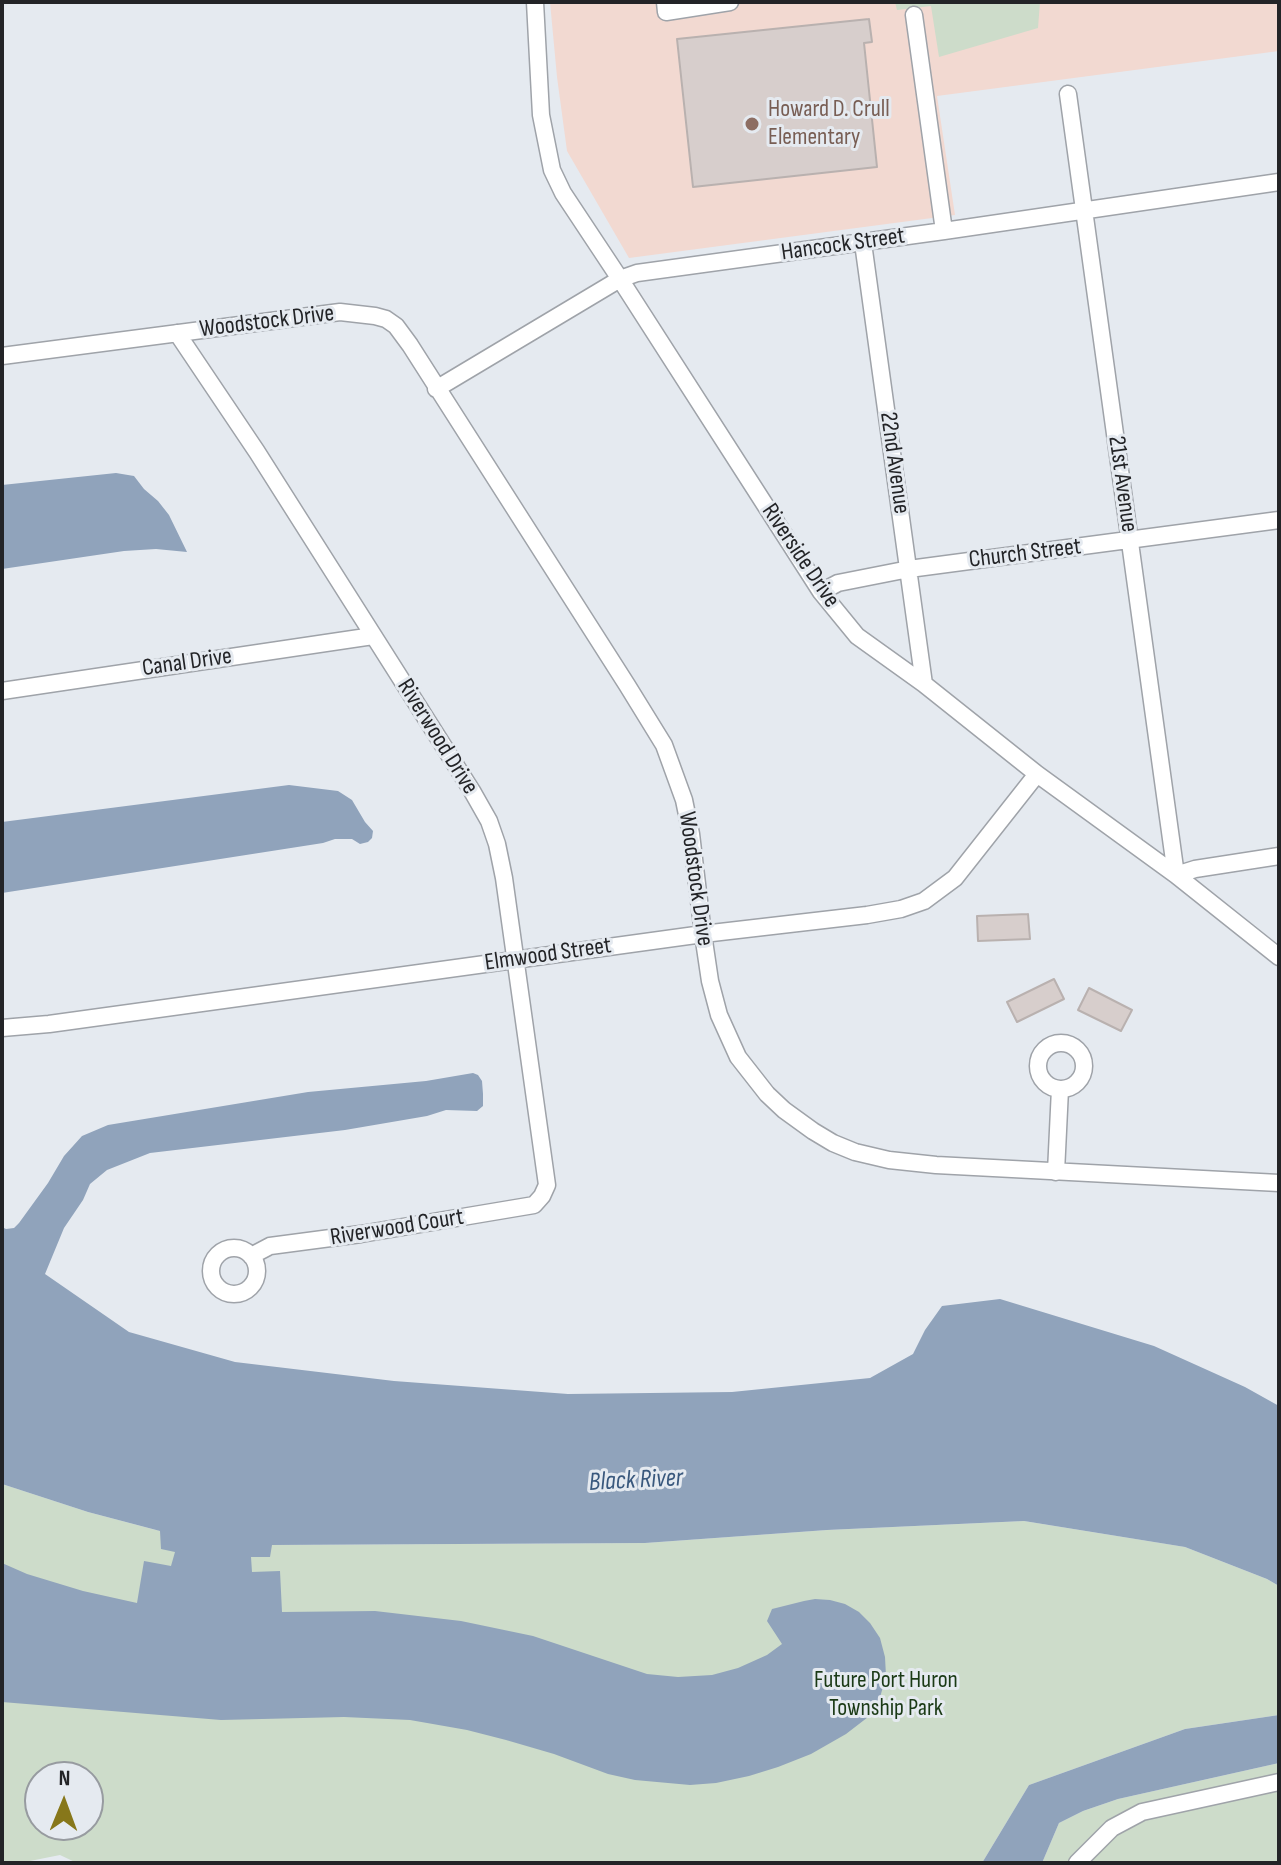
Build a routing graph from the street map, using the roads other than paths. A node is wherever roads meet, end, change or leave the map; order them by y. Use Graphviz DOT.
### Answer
graph roads {
  1 [pos="535,2"];
  2 [pos="665,2"];
  3 [pos="730,2"];
  4 [pos="914,15"];
  5 [pos="1068,94"];
  6 [pos="1279,182"];
  7 [pos="1084,210"];
  8 [pos="944,231"];
  9 [pos="863,243"];
  10 [pos="620,279"];
  11 [pos="177,333"];
  12 [pos="2,356"];
  13 [pos="436,389"];
  14 [pos="1279,520"];
  15 [pos="1130,541"];
  16 [pos="909,569"];
  17 [pos="821,592"];
  18 [pos="373,636"];
  19 [pos="924,684"];
  20 [pos="2,691"];
  21 [pos="1037,774"];
  22 [pos="1279,856"];
  23 [pos="1176,875"];
  24 [pos="703,934"];
  25 [pos="1279,957"];
  26 [pos="515,960"];
  27 [pos="2,1028"];
  28 [pos="1060,1089"];
  29 [pos="1056,1172"];
  30 [pos="1279,1183"];
  31 [pos="542,1196"];
  32 [pos="251,1256"];
  33 [pos="1279,1782"];
  34 [pos="1077,1863"];
  1 -- 10 [label="street, Riverside Drive"];
  2 -- 3 [label="street"];
  4 -- 8 [label="street"];
  5 -- 7 [label="street, 21st Avenue"];
  6 -- 7 [label="street, Hancock Street"];
  7 -- 8 [label="street, Hancock Street"];
  7 -- 15 [label="street, 21st Avenue"];
  8 -- 9 [label="street, Hancock Street"];
  9 -- 10 [label="street, Hancock Street"];
  9 -- 16 [label="street, 22nd Avenue"];
  10 -- 13 [label="street, Hancock Street"];
  10 -- 17 [label="street, Riverside Drive"];
  11 -- 12 [label="street, Woodstock Drive"];
  11 -- 13 [label="street, Woodstock Drive"];
  11 -- 18 [label="street, Riverwood Drive"];
  13 -- 24 [label="street, Woodstock Drive"];
  14 -- 15 [label="street, Church Street"];
  15 -- 16 [label="street, Church Street"];
  15 -- 23 [label="street, 21st Avenue"];
  16 -- 17 [label="street, Church Street"];
  16 -- 19 [label="street, 22nd Avenue"];
  17 -- 19 [label="street, Riverside Drive"];
  18 -- 20 [label="street, Canal Drive"];
  18 -- 26 [label="street, Riverwood Drive"];
  19 -- 21 [label="street, Riverside Drive"];
  21 -- 23 [label="street, Riverside Drive"];
  21 -- 24 [label="street, Elmwood Street"];
  22 -- 23 [label="street"];
  23 -- 25 [label="street, Riverside Drive"];
  24 -- 26 [label="street, Elmwood Street"];
  24 -- 29 [label="street, Woodstock Drive"];
  26 -- 27 [label="street, Elmwood Street"];
  26 -- 31 [label="street, Riverwood Drive"];
  28 -- 29 [label="street"];
  29 -- 30 [label="street, Woodstock Drive"];
  31 -- 32 [label="street, Riverwood Court"];
  33 -- 34 [label="street"];
}
